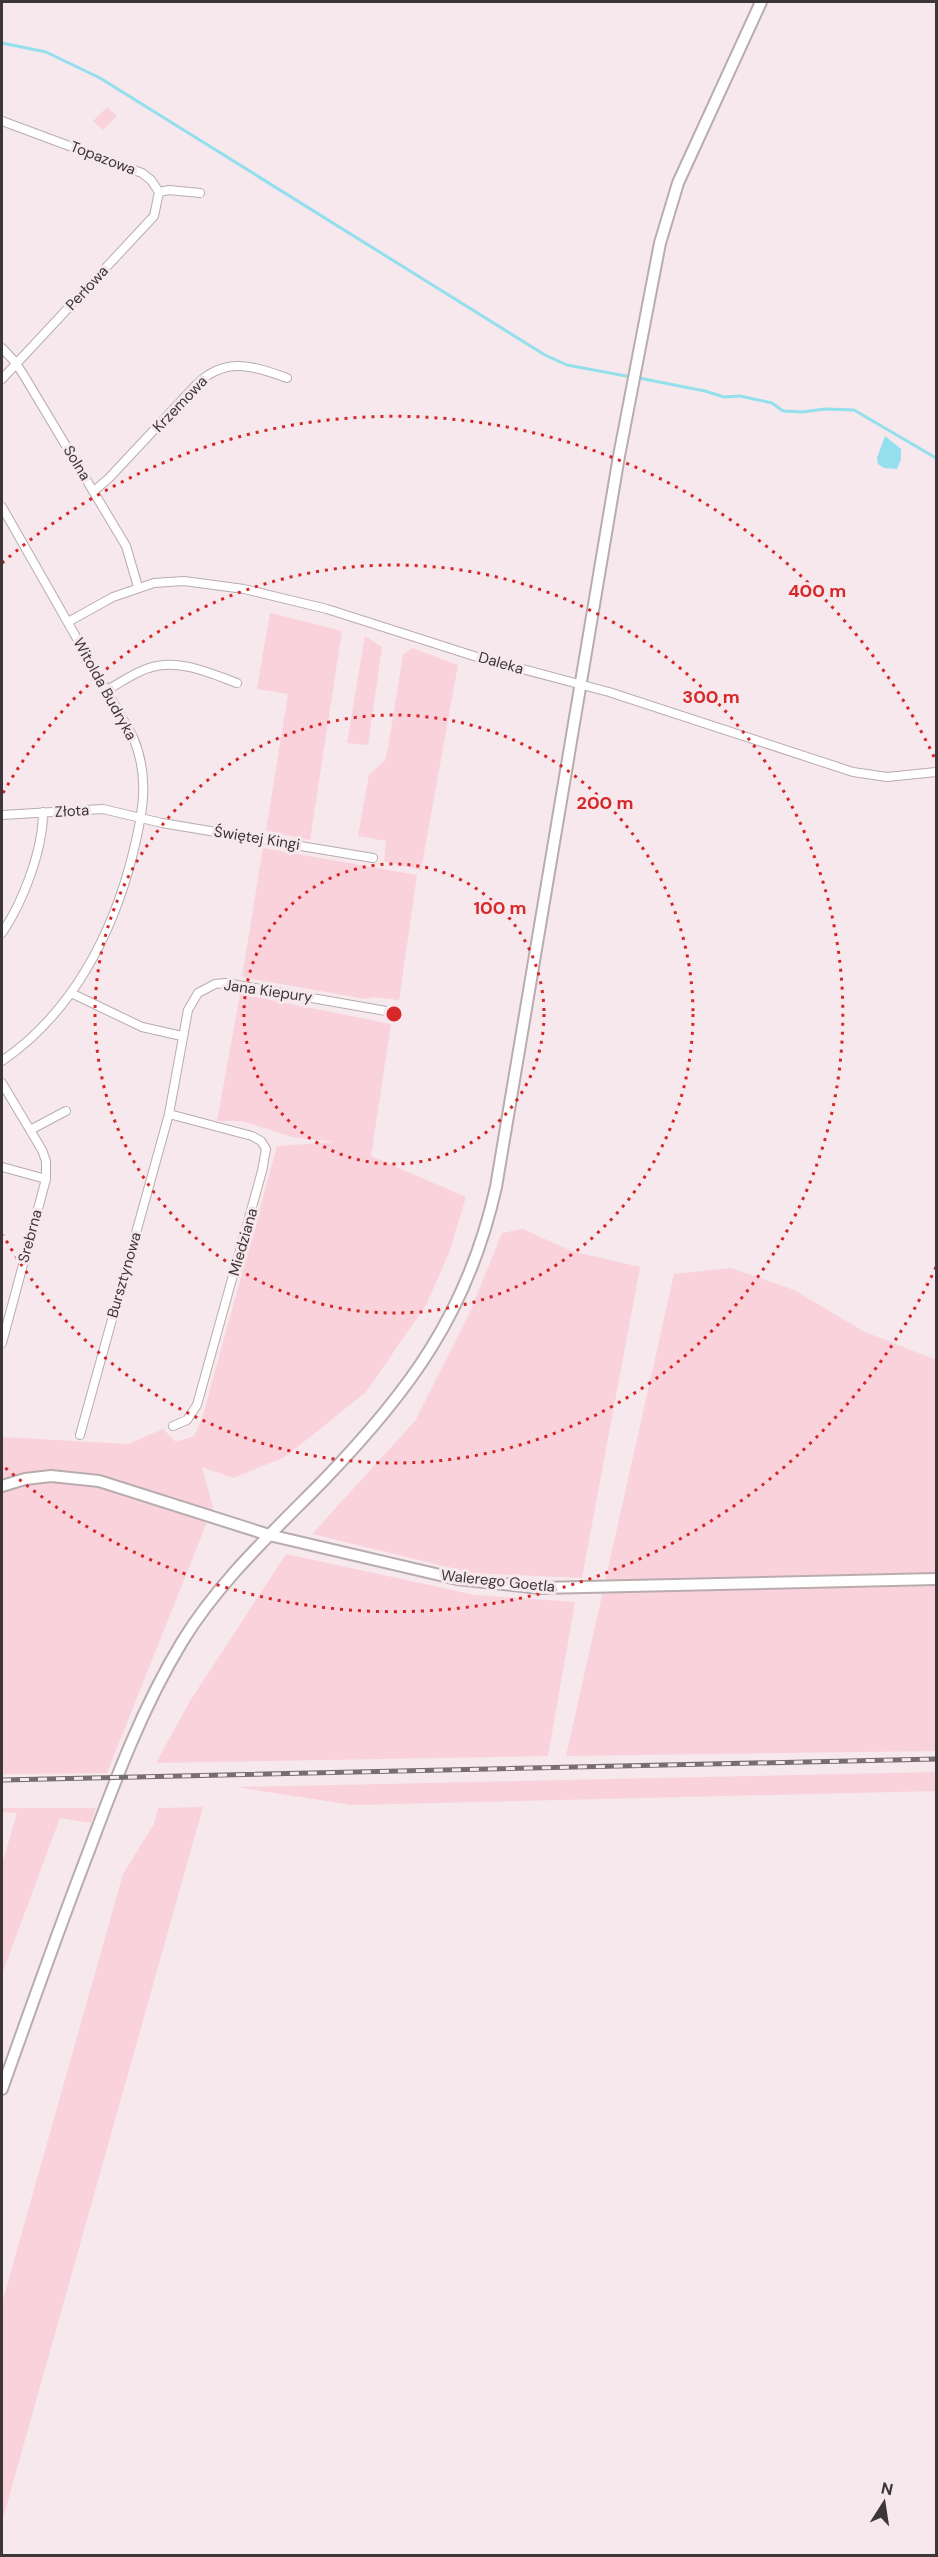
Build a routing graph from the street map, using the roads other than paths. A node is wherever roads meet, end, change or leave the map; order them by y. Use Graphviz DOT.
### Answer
graph roads {
  1 [pos="762,2"];
  2 [pos="2,120"];
  3 [pos="159,192"];
  4 [pos="200,193"];
  5 [pos="2,348"];
  6 [pos="16,363"];
  7 [pos="287,378"];
  8 [pos="2,379"];
  9 [pos="94,490"];
  10 [pos="2,507"];
  11 [pos="138,587"];
  12 [pos="68,622"];
  13 [pos="237,682"];
  14 [pos="581,686"];
  15 [pos="107,690"];
  16 [pos="936,772"];
  17 [pos="44,813"];
  18 [pos="2,815"];
  19 [pos="141,817"];
  20 [pos="373,858"];
  21 [pos="2,933"];
  22 [pos="71,993"];
  23 [pos="386,1011"];
  24 [pos="182,1036"];
  25 [pos="2,1061"];
  26 [pos="2,1083"];
  27 [pos="66,1111"];
  28 [pos="169,1114"];
  29 [pos="32,1129"];
  30 [pos="2,1167"];
  31 [pos="46,1179"];
  32 [pos="2,1343"];
  33 [pos="173,1426"];
  34 [pos="80,1435"];
  35 [pos="2,1486"];
  36 [pos="269,1534"];
  37 [pos="936,1579"];
  38 [pos="2,2089"];
  1 -- 14 [label="main road"];
  2 -- 3 [label="street, Topazowa"];
  3 -- 4 [label="street"];
  3 -- 6 [label="street, Perłowa"];
  5 -- 6 [label="street, Solna"];
  6 -- 8 [label="street, Perłowa"];
  6 -- 9 [label="street, Solna"];
  7 -- 9 [label="street, Krzemowa"];
  9 -- 11 [label="street, Solna"];
  10 -- 12 [label="street, Witolda Budryka"];
  11 -- 12 [label="street, Daleka"];
  11 -- 14 [label="street, Daleka"];
  12 -- 15 [label="street, Witolda Budryka"];
  13 -- 15 [label="street"];
  14 -- 16 [label="street, Daleka"];
  14 -- 36 [label="main road"];
  15 -- 19 [label="street, Witolda Budryka"];
  17 -- 18 [label="street, Złota"];
  17 -- 19 [label="street, Złota"];
  17 -- 21 [label="street"];
  19 -- 20 [label="street, Świętej Kingi"];
  19 -- 22 [label="street, Witolda Budryka"];
  22 -- 24 [label="street"];
  22 -- 25 [label="street, Witolda Budryka"];
  23 -- 24 [label="street, Jana Kiepury"];
  24 -- 28 [label="street, Jana Kiepury"];
  26 -- 29 [label="street, Srebrna"];
  27 -- 29 [label="street"];
  28 -- 33 [label="street, Miedziana"];
  28 -- 34 [label="street, Bursztynowa"];
  29 -- 31 [label="street, Srebrna"];
  30 -- 31 [label="street"];
  31 -- 32 [label="street, Srebrna"];
  35 -- 36 [label="main road, Walerego Goetla"];
  36 -- 37 [label="main road, Walerego Goetla"];
  36 -- 38 [label="main road"];
}
